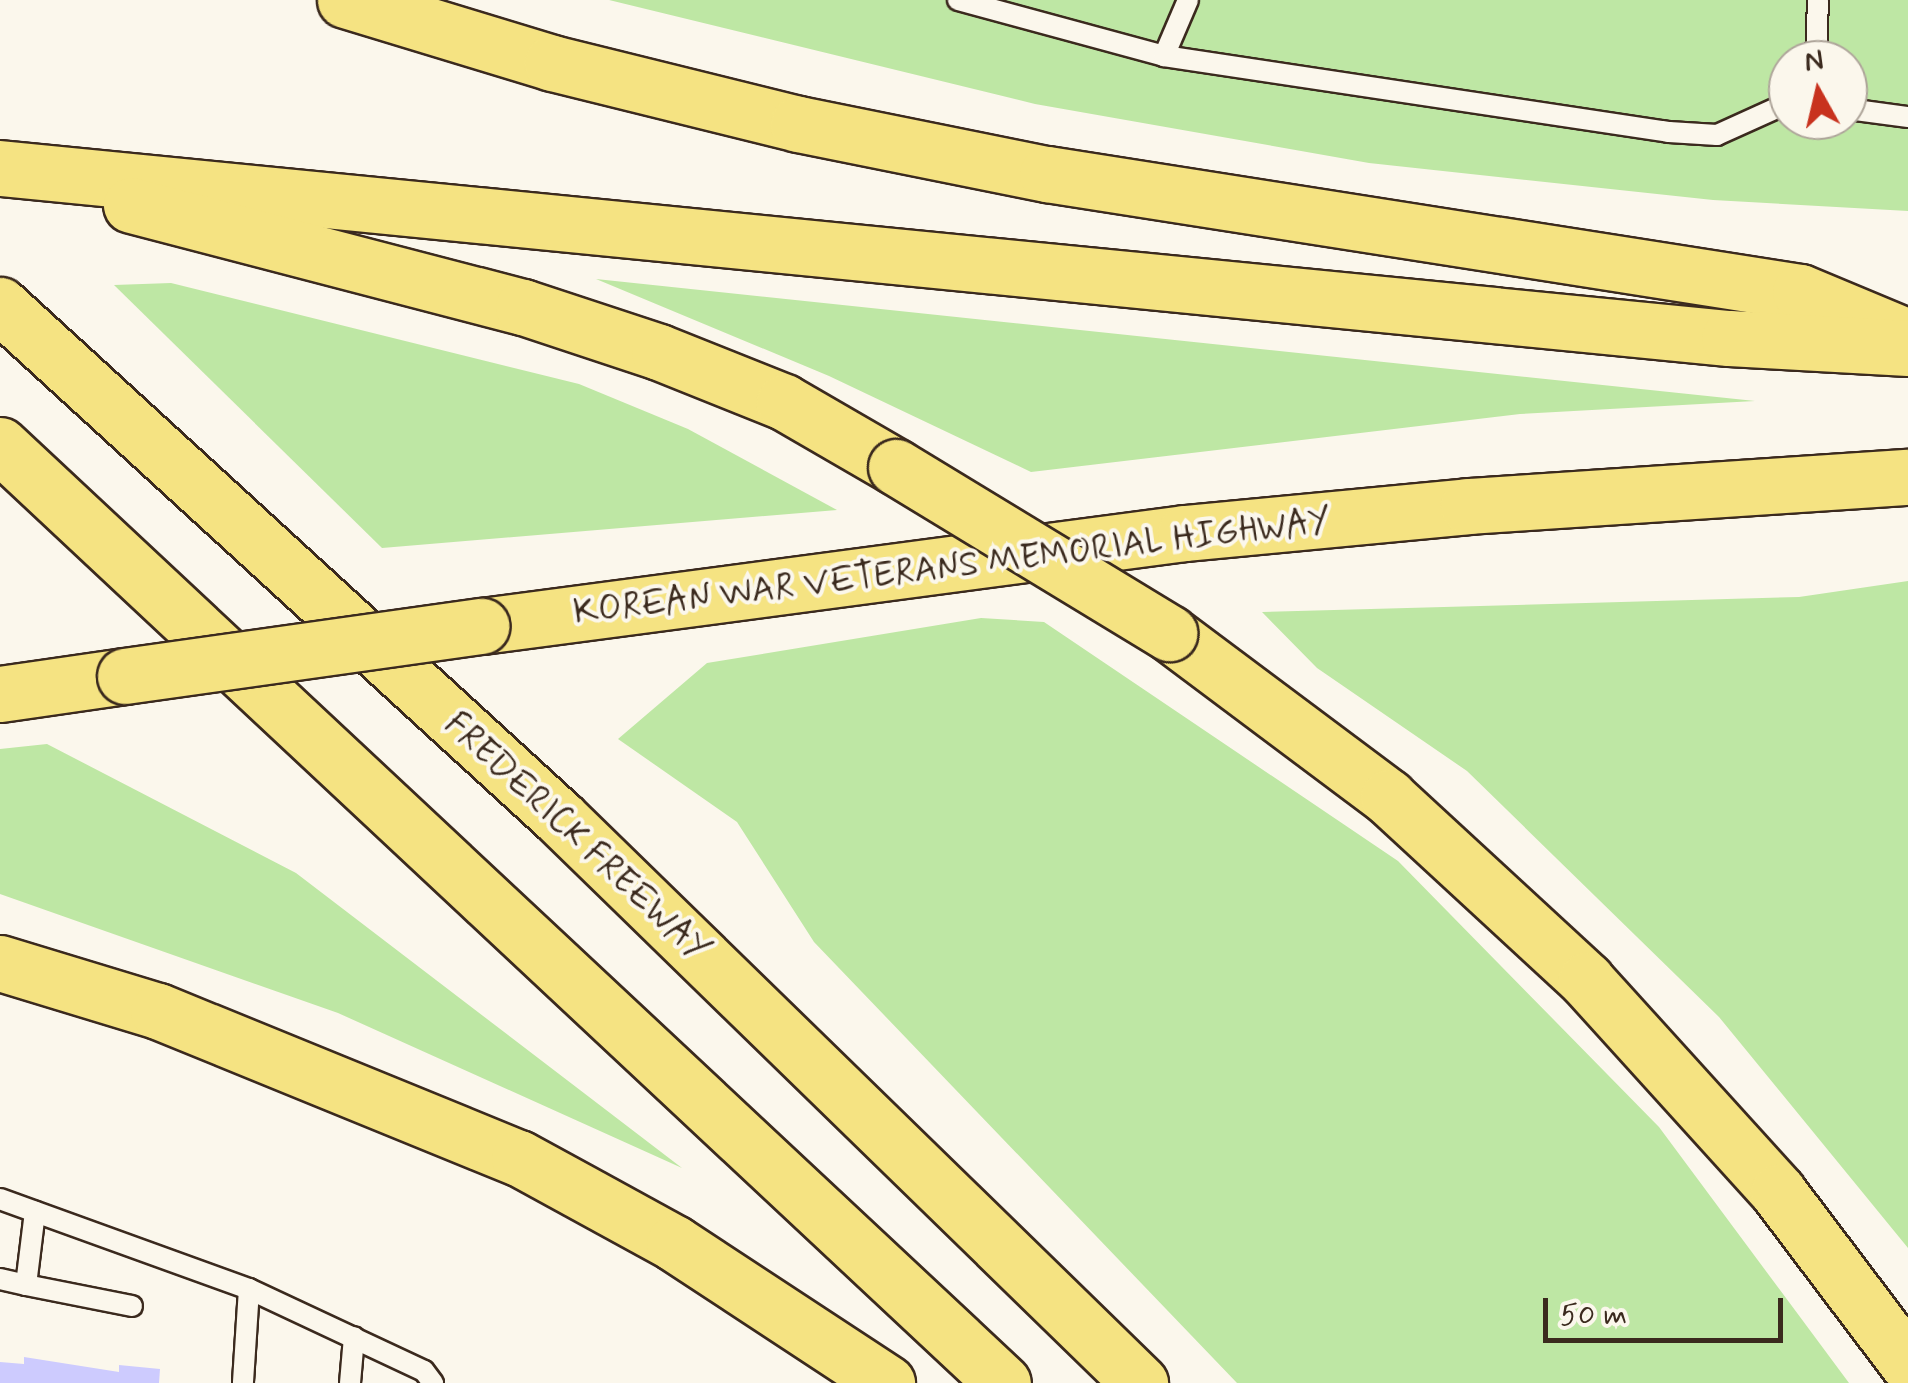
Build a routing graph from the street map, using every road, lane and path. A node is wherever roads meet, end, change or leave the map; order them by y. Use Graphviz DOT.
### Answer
graph roads {
  1 [pos="345,0"];
  2 [pos="958,0"];
  3 [pos="1188,0"];
  4 [pos="1818,0"];
  5 [pos="1817,40"];
  6 [pos="1164,56"];
  7 [pos="1868,111"];
  8 [pos="1768,112"];
  9 [pos="1908,117"];
  10 [pos="4,168"];
  11 [pos="0,305"];
  12 [pos="1908,337"];
  13 [pos="1908,348"];
  14 [pos="0,445"];
  15 [pos="1908,477"];
  16 [pos="125,676"];
  17 [pos="0,682"];
  18 [pos="0,694"];
  19 [pos="0,962"];
  20 [pos="0,1199"];
  21 [pos="36,1212"];
  22 [pos="0,1279"];
  23 [pos="26,1285"];
  24 [pos="249,1290"];
  25 [pos="132,1306"];
  26 [pos="354,1337"];
  27 [pos="1908,1364"];
  28 [pos="243,1383"];
  29 [pos="350,1383"];
  30 [pos="433,1383"];
  31 [pos="887,1383"];
  32 [pos="1003,1383"];
  33 [pos="1140,1383"];
  1 -- 12 [label="highway"];
  2 -- 6 [label="lane"];
  3 -- 6 [label="lane"];
  4 -- 5 [label="lane"];
  6 -- 8 [label="lane"];
  7 -- 9 [label="lane"];
  10 -- 13 [label="highway"];
  10 -- 27 [label="highway, bridge"];
  11 -- 33 [label="highway, FREDERICK FREEWAY"];
  14 -- 32 [label="highway"];
  15 -- 16 [label="highway, KOREAN WAR VETERANS MEMORIAL HIGHWAY, bridge"];
  16 -- 17 [label="highway"];
  16 -- 18 [label="highway, KOREAN WAR VETERANS MEMORIAL HIGHWAY"];
  19 -- 31 [label="highway"];
  20 -- 21 [label="lane"];
  21 -- 23 [label="lane"];
  21 -- 24 [label="lane"];
  22 -- 23 [label="lane"];
  23 -- 25 [label="lane"];
  24 -- 26 [label="lane"];
  24 -- 28 [label="lane"];
  26 -- 29 [label="lane"];
  26 -- 30 [label="lane"];
}
